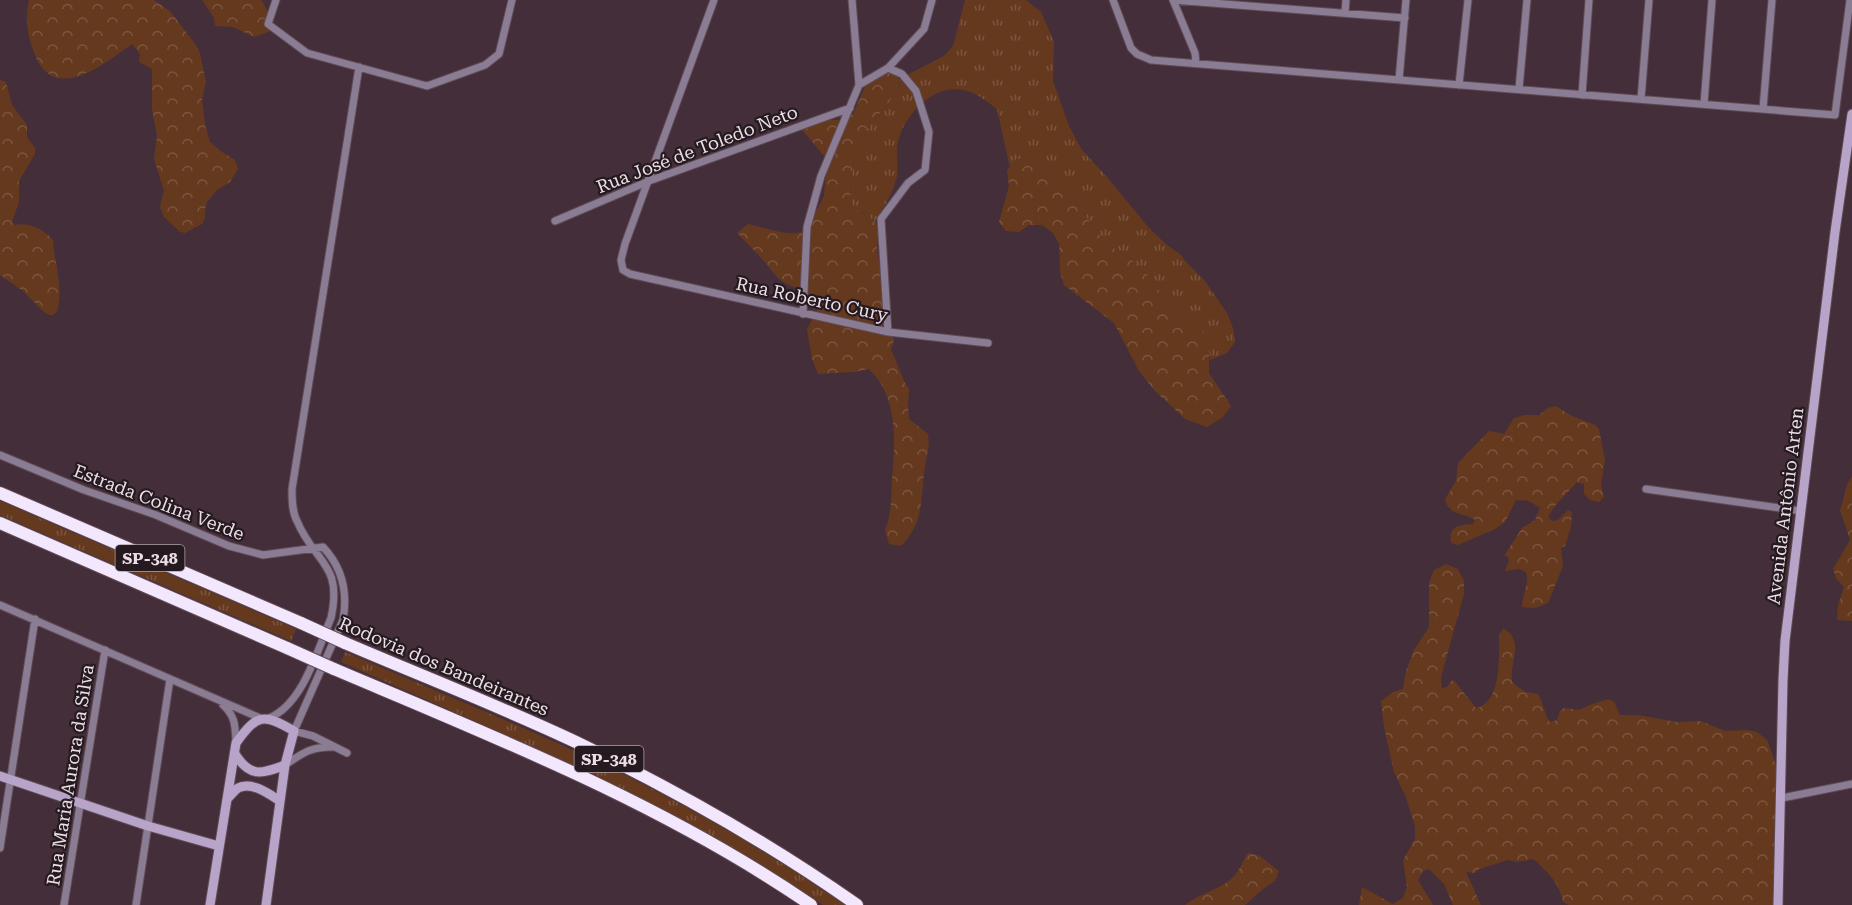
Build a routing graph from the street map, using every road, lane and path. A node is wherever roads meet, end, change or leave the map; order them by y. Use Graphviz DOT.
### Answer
graph roads {
  1 [pos="276,0"];
  2 [pos="512,0"];
  3 [pos="714,0"];
  4 [pos="852,0"];
  5 [pos="932,0"];
  6 [pos="1113,0"];
  7 [pos="1173,0"];
  8 [pos="1284,0"];
  9 [pos="1346,0"];
  10 [pos="1406,0"];
  11 [pos="1468,0"];
  12 [pos="1527,0"];
  13 [pos="1589,0"];
  14 [pos="1649,0"];
  15 [pos="1712,0"];
  16 [pos="1772,0"];
  17 [pos="1850,0"];
  18 [pos="1224,2"];
  19 [pos="1284,9"];
  20 [pos="1345,13"];
  21 [pos="1405,18"];
  22 [pos="1196,63"];
  23 [pos="359,67"];
  24 [pos="888,68"];
  25 [pos="1399,80"];
  26 [pos="859,85"];
  27 [pos="1459,85"];
  28 [pos="1519,90"];
  29 [pos="1582,95"];
  30 [pos="1641,99"];
  31 [pos="1704,104"];
  32 [pos="850,108"];
  33 [pos="1763,109"];
  34 [pos="1852,114"];
  35 [pos="649,181"];
  36 [pos="555,221"];
  37 [pos="803,314"];
  38 [pos="888,332"];
  39 [pos="988,343"];
  40 [pos="0,455"];
  41 [pos="1646,489"];
  42 [pos="0,493"];
  43 [pos="1801,511"];
  44 [pos="0,523"];
  45 [pos="312,547"];
  46 [pos="0,604"];
  47 [pos="35,619"];
  48 [pos="105,650"];
  49 [pos="170,679"];
  50 [pos="216,699"];
  51 [pos="264,718"];
  52 [pos="294,731"];
  53 [pos="236,742"];
  54 [pos="334,747"];
  55 [pos="347,753"];
  56 [pos="235,754"];
  57 [pos="285,765"];
  58 [pos="5,778"];
  59 [pos="1852,784"];
  60 [pos="1782,798"];
  61 [pos="227,799"];
  62 [pos="280,801"];
  63 [pos="81,804"];
  64 [pos="148,826"];
  65 [pos="219,846"];
  66 [pos="0,848"];
  67 [pos="64,905"];
  68 [pos="136,905"];
  69 [pos="210,905"];
  70 [pos="266,905"];
  71 [pos="811,905"];
  72 [pos="857,905"];
  73 [pos="1779,905"];
  1 -- 23 [label="street"];
  2 -- 23 [label="street"];
  3 -- 35 [label="street"];
  4 -- 26 [label="street"];
  5 -- 24 [label="street"];
  6 -- 22 [label="street"];
  7 -- 18 [label="street"];
  7 -- 22 [label="street"];
  8 -- 19 [label="street"];
  9 -- 20 [label="street"];
  10 -- 21 [label="street"];
  11 -- 27 [label="street"];
  12 -- 28 [label="street"];
  13 -- 29 [label="street"];
  14 -- 30 [label="street"];
  15 -- 31 [label="street"];
  16 -- 33 [label="street"];
  17 -- 33 [label="street"];
  18 -- 19 [label="street"];
  19 -- 20 [label="street"];
  20 -- 21 [label="street"];
  21 -- 25 [label="street"];
  22 -- 25 [label="street"];
  23 -- 45 [label="street"];
  24 -- 26 [label="street"];
  24 -- 38 [label="street"];
  25 -- 27 [label="street"];
  26 -- 32 [label="street"];
  27 -- 28 [label="street"];
  28 -- 29 [label="street"];
  29 -- 30 [label="street"];
  30 -- 31 [label="street"];
  31 -- 33 [label="street"];
  32 -- 35 [label="street, Rua José de Toledo Neto"];
  32 -- 37 [label="street"];
  34 -- 43 [label="street, Avenida Antônio Arten"];
  35 -- 36 [label="street, Rua José de Toledo Neto"];
  35 -- 37 [label="street, Rua Roberto Cury"];
  37 -- 38 [label="street, Rua Roberto Cury"];
  38 -- 39 [label="street, Rua Roberto Cury"];
  40 -- 45 [label="street, Estrada Colina Verde"];
  41 -- 43 [label="street"];
  42 -- 72 [label="highway, Rodovia dos Bandeirantes / SP-348, bridge"];
  43 -- 60 [label="street, Avenida Antônio Arten"];
  44 -- 71 [label="highway, SP-348, bridge"];
  45 -- 51 [label="street"];
  45 -- 52 [label="street"];
  46 -- 47 [label="street"];
  47 -- 48 [label="street"];
  47 -- 58 [label="street"];
  48 -- 49 [label="street"];
  48 -- 63 [label="street, Rua Maria Aurora da Silva"];
  49 -- 50 [label="street"];
  49 -- 64 [label="street"];
  50 -- 51 [label="street"];
  50 -- 53 [label="street"];
  51 -- 52 [label="street"];
  51 -- 53 [label="street"];
  52 -- 54 [label="street"];
  52 -- 57 [label="street"];
  53 -- 56 [label="street"];
  54 -- 55 [label="street"];
  54 -- 57 [label="street"];
  56 -- 57 [label="street"];
  56 -- 61 [label="street"];
  57 -- 62 [label="street"];
  58 -- 63 [label="street"];
  58 -- 66 [label="street"];
  59 -- 60 [label="street"];
  60 -- 73 [label="street, Avenida Antônio Arten"];
  61 -- 62 [label="street"];
  61 -- 65 [label="street"];
  62 -- 70 [label="street"];
  63 -- 64 [label="street"];
  63 -- 67 [label="street, Rua Maria Aurora da Silva"];
  64 -- 65 [label="street"];
  64 -- 68 [label="street"];
  65 -- 69 [label="street"];
}
